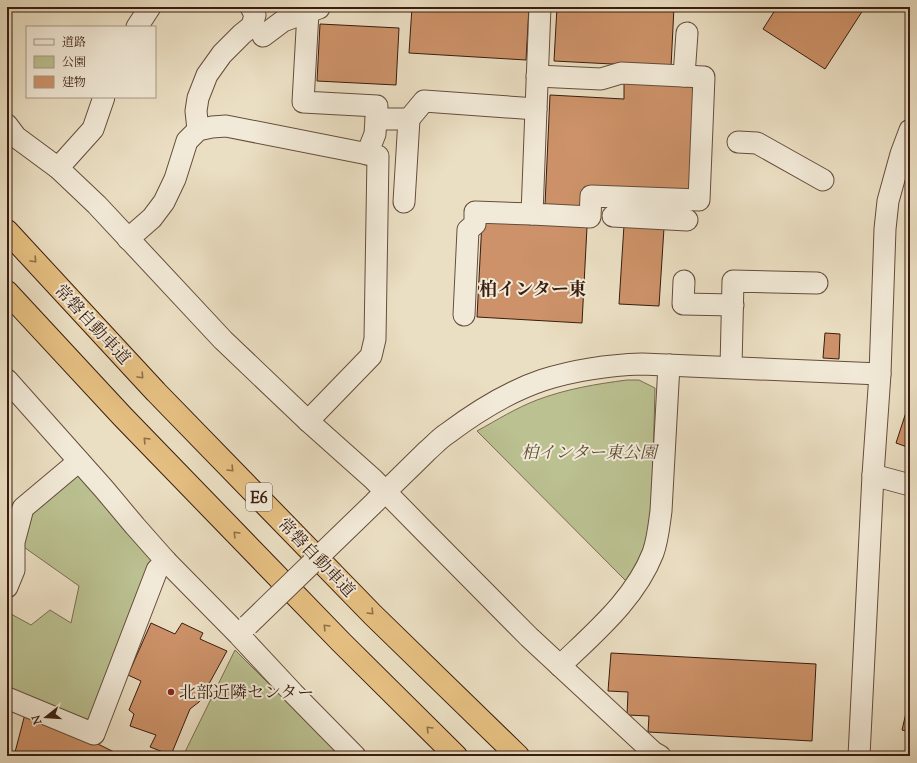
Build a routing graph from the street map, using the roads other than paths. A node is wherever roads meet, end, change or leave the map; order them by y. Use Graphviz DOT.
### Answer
graph roads {
  1 [pos="150,7"];
  2 [pos="251,7"];
  3 [pos="540,7"];
  4 [pos="315,9"];
  5 [pos="138,26"];
  6 [pos="687,33"];
  7 [pos="263,36"];
  8 [pos="537,76"];
  9 [pos="684,76"];
  10 [pos="104,98"];
  11 [pos="536,109"];
  12 [pos="376,119"];
  13 [pos="409,119"];
  14 [pos="7,125"];
  15 [pos="198,130"];
  16 [pos="910,130"];
  17 [pos="738,142"];
  18 [pos="368,154"];
  19 [pos="58,168"];
  20 [pos="822,180"];
  21 [pos="404,202"];
  22 [pos="532,214"];
  23 [pos="613,216"];
  24 [pos="687,220"];
  25 [pos="7,231"];
  26 [pos="128,239"];
  27 [pos="684,281"];
  28 [pos="817,283"];
  29 [pos="7,292"];
  30 [pos="733,305"];
  31 [pos="464,315"];
  32 [pos="669,365"];
  33 [pos="731,367"];
  34 [pos="880,374"];
  35 [pos="7,380"];
  36 [pos="308,421"];
  37 [pos="79,461"];
  38 [pos="874,475"];
  39 [pos="910,485"];
  40 [pos="377,491"];
  41 [pos="166,561"];
  42 [pos="7,587"];
  43 [pos="243,630"];
  44 [pos="560,666"];
  45 [pos="7,698"];
  46 [pos="354,755"];
  47 [pos="456,756"];
  48 [pos="518,756"];
  49 [pos="660,756"];
  50 [pos="860,756"];
  1 -- 5 [label="street"];
  2 -- 15 [label="street"];
  3 -- 8 [label="street"];
  4 -- 7 [label="street"];
  4 -- 12 [label="street"];
  6 -- 9 [label="street"];
  8 -- 9 [label="street"];
  8 -- 11 [label="street"];
  9 -- 22 [label="street"];
  10 -- 19 [label="street"];
  11 -- 13 [label="street"];
  11 -- 22 [label="street"];
  12 -- 13 [label="street"];
  12 -- 18 [label="street"];
  13 -- 21 [label="street"];
  14 -- 19 [label="street"];
  15 -- 18 [label="street"];
  15 -- 26 [label="street"];
  16 -- 34 [label="street"];
  17 -- 20 [label="street"];
  18 -- 36 [label="street"];
  19 -- 26 [label="street"];
  22 -- 31 [label="street"];
  23 -- 24 [label="street"];
  25 -- 48 [label="highway, 常磐自動車道 / E6, one-way"];
  26 -- 36 [label="street"];
  27 -- 30 [label="street"];
  28 -- 30 [label="street"];
  47 -- 29 [label="highway, E6, one-way"];
  30 -- 33 [label="street"];
  32 -- 33 [label="street"];
  32 -- 40 [label="street"];
  32 -- 44 [label="street"];
  33 -- 34 [label="street"];
  34 -- 38 [label="street"];
  35 -- 37 [label="street"];
  36 -- 40 [label="street"];
  37 -- 41 [label="street"];
  37 -- 42 [label="street"];
  38 -- 39 [label="street"];
  38 -- 50 [label="street"];
  40 -- 43 [label="street, bridge"];
  40 -- 44 [label="street"];
  41 -- 43 [label="street"];
  41 -- 45 [label="street"];
  43 -- 46 [label="street"];
  44 -- 49 [label="street"];
}
